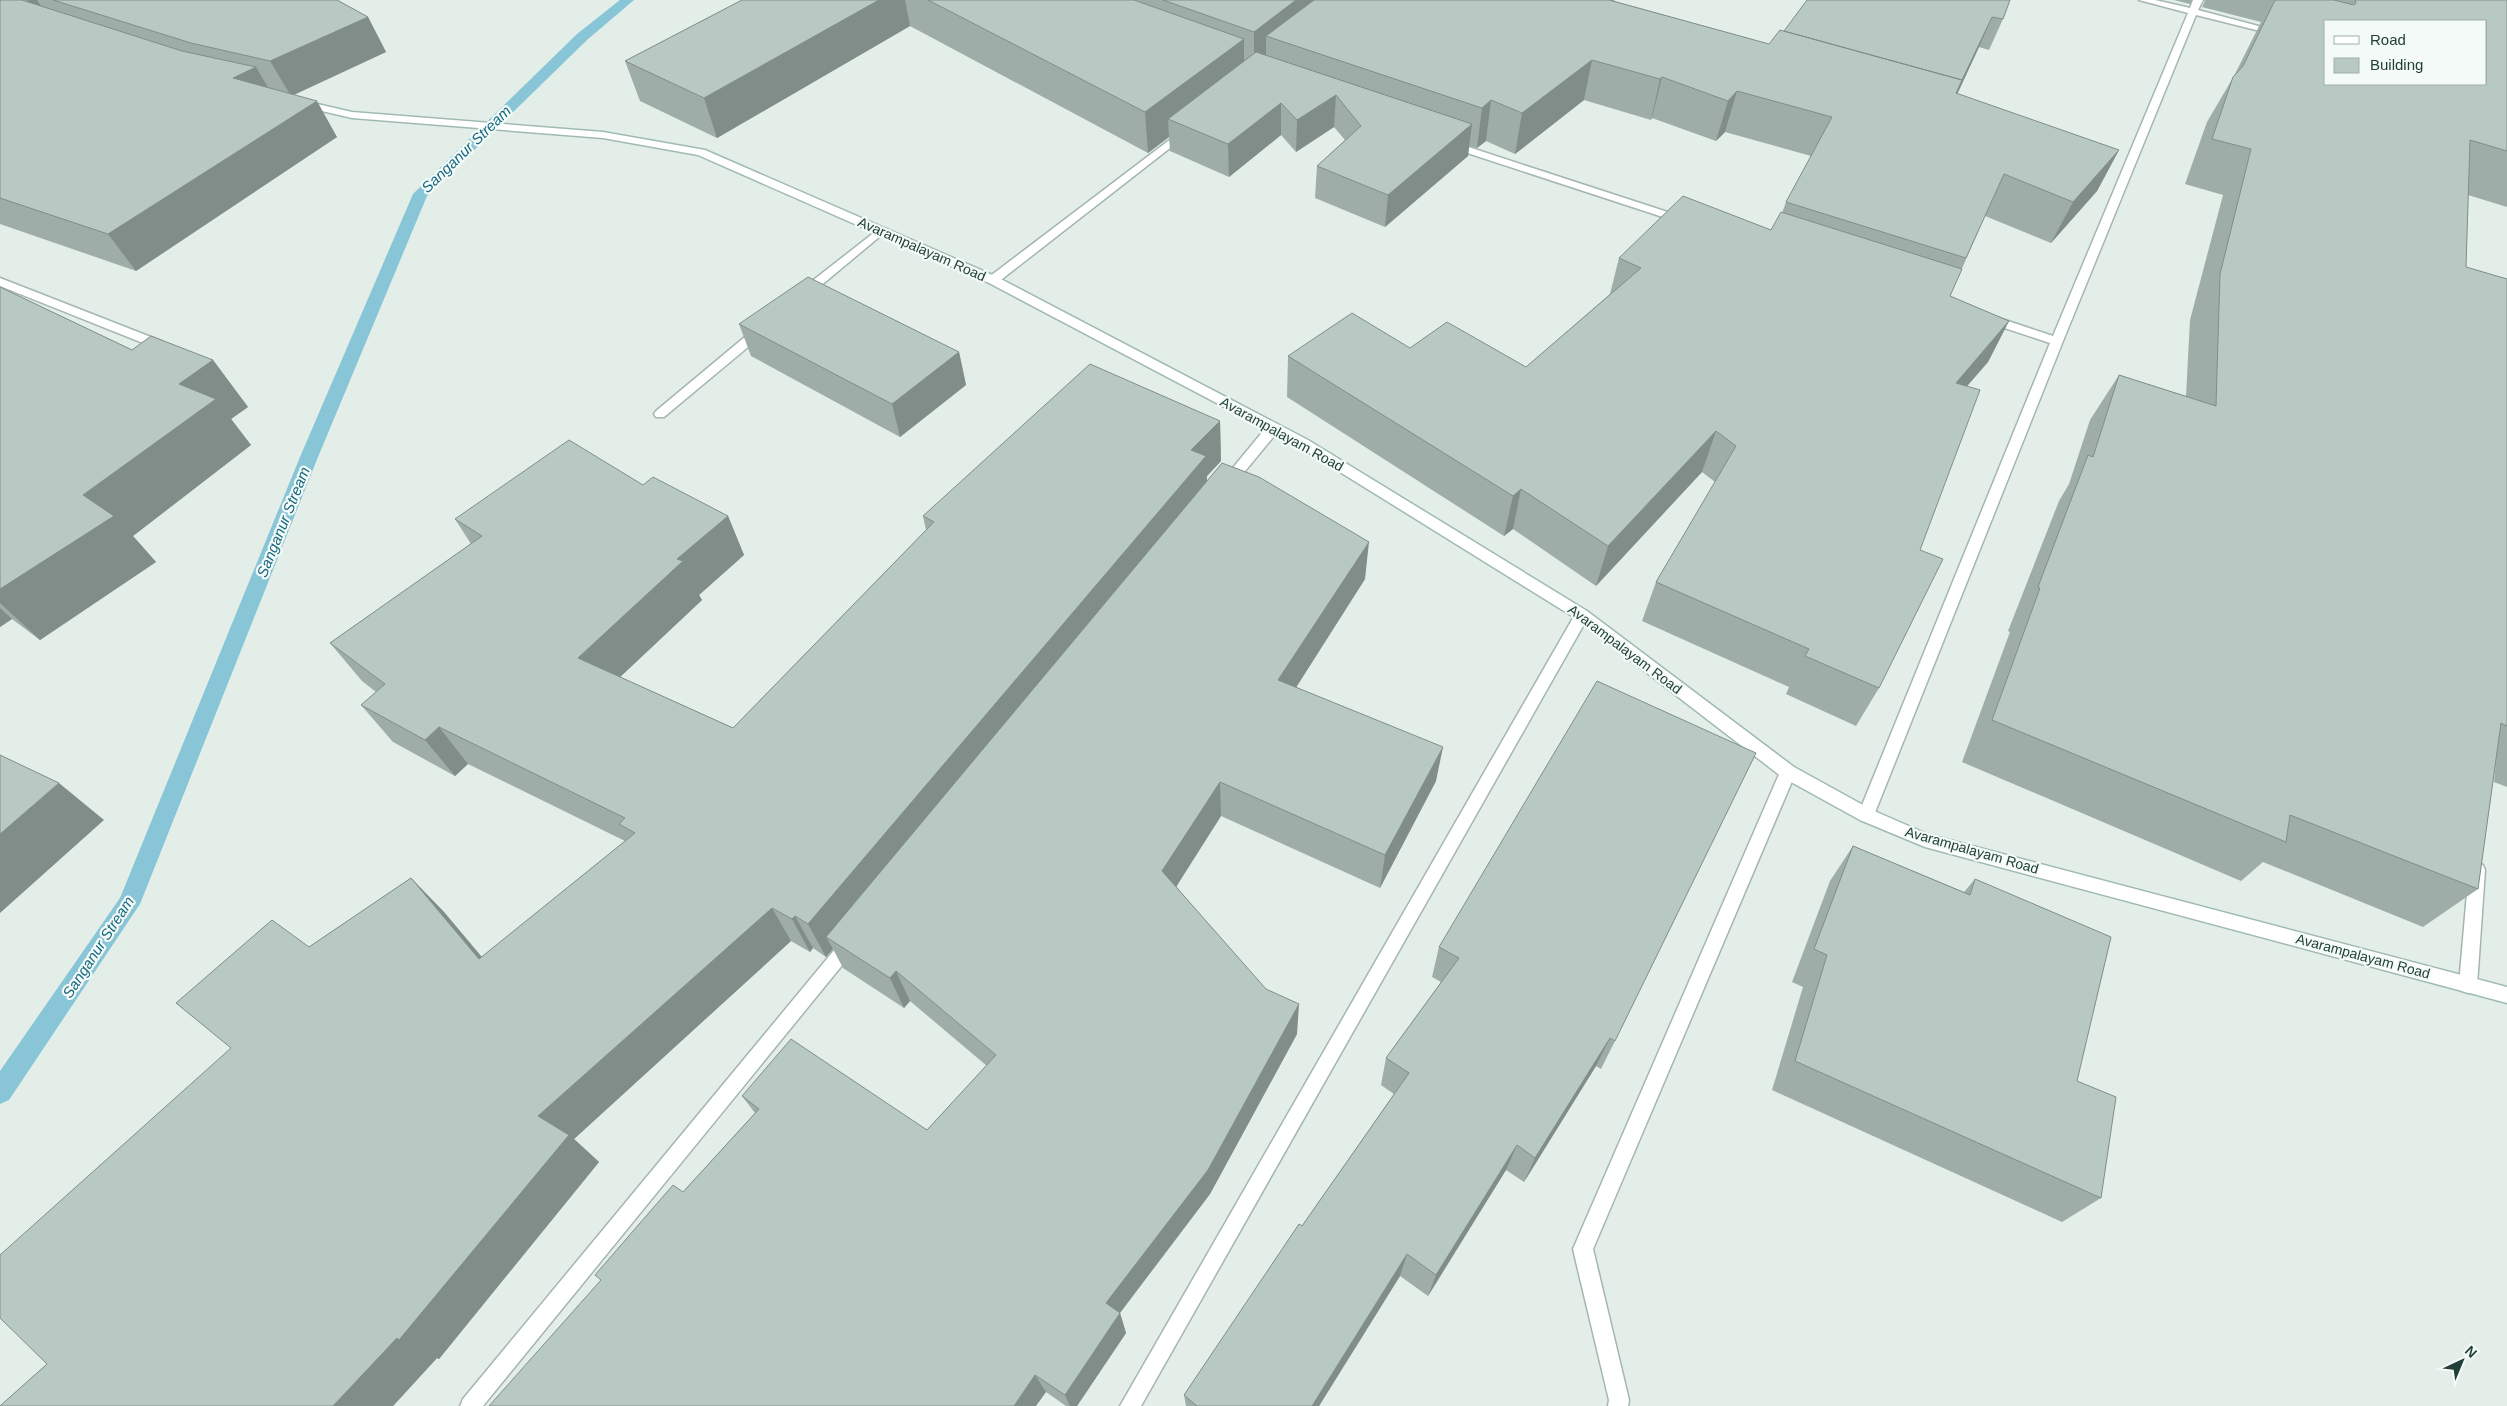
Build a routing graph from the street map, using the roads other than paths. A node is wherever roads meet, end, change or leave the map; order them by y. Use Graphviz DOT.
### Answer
graph roads {
  1 [pos="2144,0"];
  2 [pos="2196,6"];
  3 [pos="2288,35"];
  4 [pos="285,100"];
  5 [pos="1193,125"];
  6 [pos="1443,142"];
  7 [pos="1698,225"];
  8 [pos="880,231"];
  9 [pos="993,280"];
  10 [pos="0,282"];
  11 [pos="796,300"];
  12 [pos="1972,313"];
  13 [pos="774,319"];
  14 [pos="2057,341"];
  15 [pos="157,344"];
  16 [pos="660,414"];
  17 [pos="1274,427"];
  18 [pos="1217,497"];
  19 [pos="1582,615"];
  20 [pos="1788,772"];
  21 [pos="1866,815"];
  22 [pos="2478,857"];
  23 [pos="862,928"];
  24 [pos="2468,985"];
  25 [pos="2507,995"];
  26 [pos="470,1406"];
  27 [pos="1130,1406"];
  28 [pos="1618,1406"];
  1 -- 2 [label="street"];
  2 -- 3 [label="street"];
  2 -- 14 [label="street"];
  4 -- 8 [label="street, Avarampalayam Road"];
  5 -- 9 [label="street"];
  6 -- 7 [label="street"];
  8 -- 9 [label="street, Avarampalayam Road"];
  8 -- 11 [label="street"];
  9 -- 17 [label="street, Avarampalayam Road"];
  10 -- 15 [label="street"];
  12 -- 14 [label="street"];
  13 -- 16 [label="street"];
  14 -- 21 [label="street"];
  17 -- 18 [label="street"];
  17 -- 19 [label="street, Avarampalayam Road"];
  19 -- 20 [label="street, Avarampalayam Road"];
  19 -- 27 [label="street"];
  20 -- 21 [label="street, Avarampalayam Road"];
  20 -- 28 [label="street"];
  21 -- 24 [label="street, Avarampalayam Road"];
  22 -- 24 [label="street"];
  23 -- 26 [label="street"];
  24 -- 25 [label="street, Avarampalayam Road"];
}
